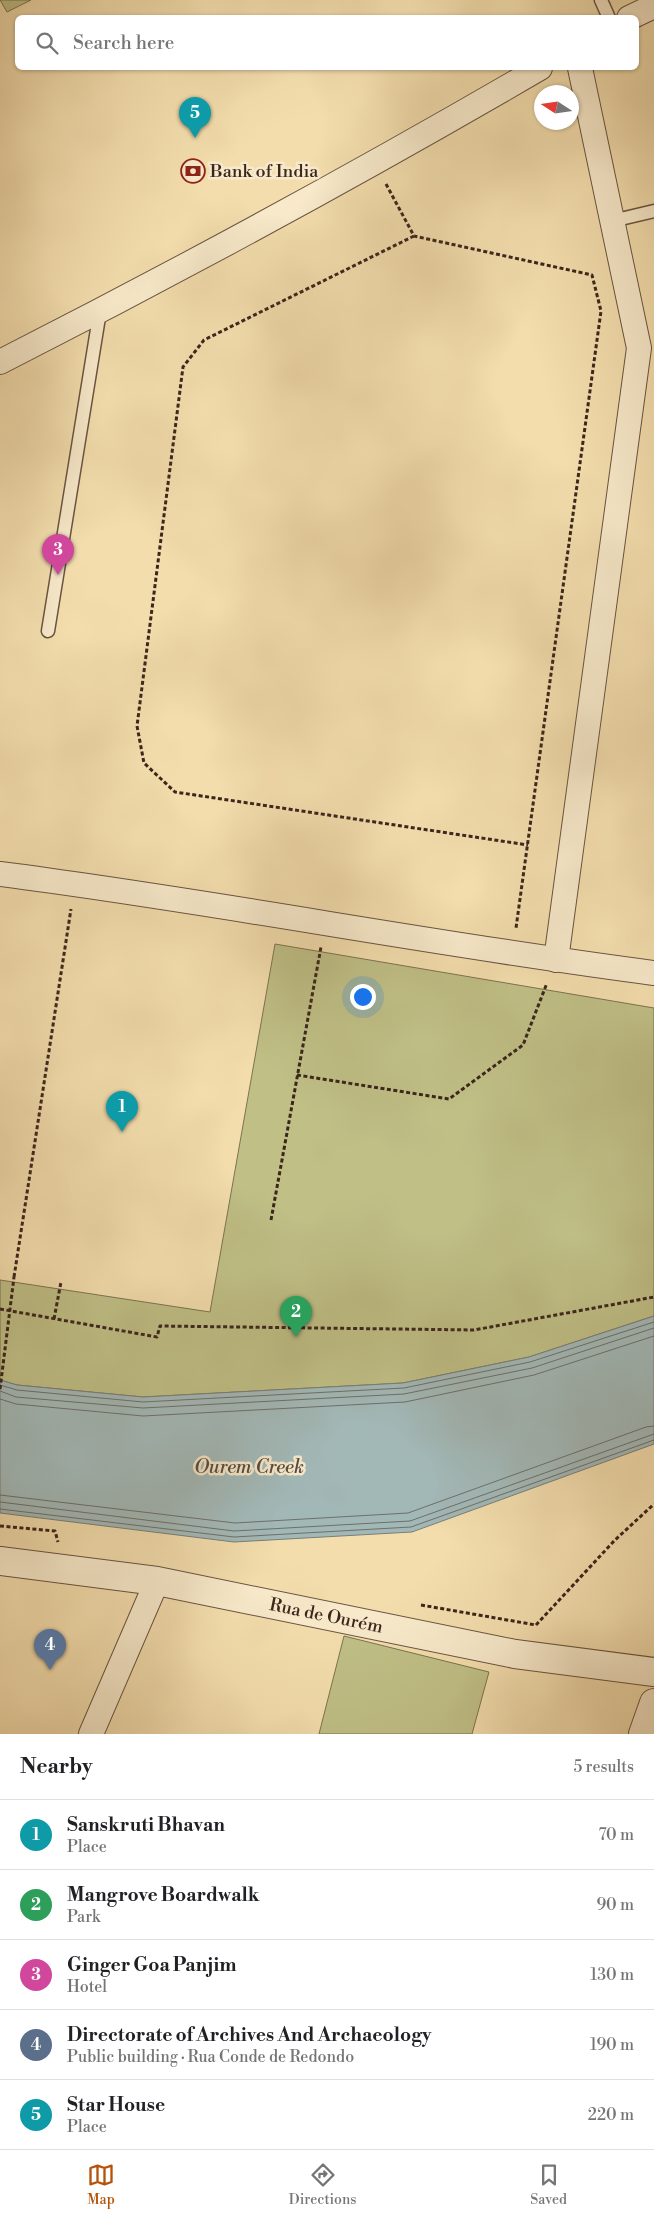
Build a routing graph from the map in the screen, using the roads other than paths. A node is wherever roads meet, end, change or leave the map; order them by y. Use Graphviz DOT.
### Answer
graph roads {
  1 [pos="602,0"];
  2 [pos="654,6"];
  3 [pos="608,15"];
  4 [pos="635,15"];
  5 [pos="537,70"];
  6 [pos="580,70"];
  7 [pos="654,210"];
  8 [pos="612,221"];
  9 [pos="100,311"];
  10 [pos="0,362"];
  11 [pos="48,631"];
  12 [pos="0,874"];
  13 [pos="556,960"];
  14 [pos="654,973"];
  15 [pos="0,1561"];
  16 [pos="156,1581"];
  17 [pos="654,1672"];
  18 [pos="654,1703"];
  19 [pos="91,1734"];
  20 [pos="643,1734"];
  1 -- 3 [label="lane"];
  2 -- 4 [label="street"];
  5 -- 9 [label="street"];
  6 -- 8 [label="street"];
  7 -- 8 [label="lane"];
  8 -- 13 [label="street"];
  9 -- 10 [label="street"];
  9 -- 11 [label="lane"];
  12 -- 13 [label="street"];
  13 -- 14 [label="street"];
  15 -- 16 [label="street, Rua de Ourém"];
  16 -- 17 [label="street, Rua de Ourém"];
  16 -- 19 [label="street"];
  18 -- 20 [label="street"];
}
